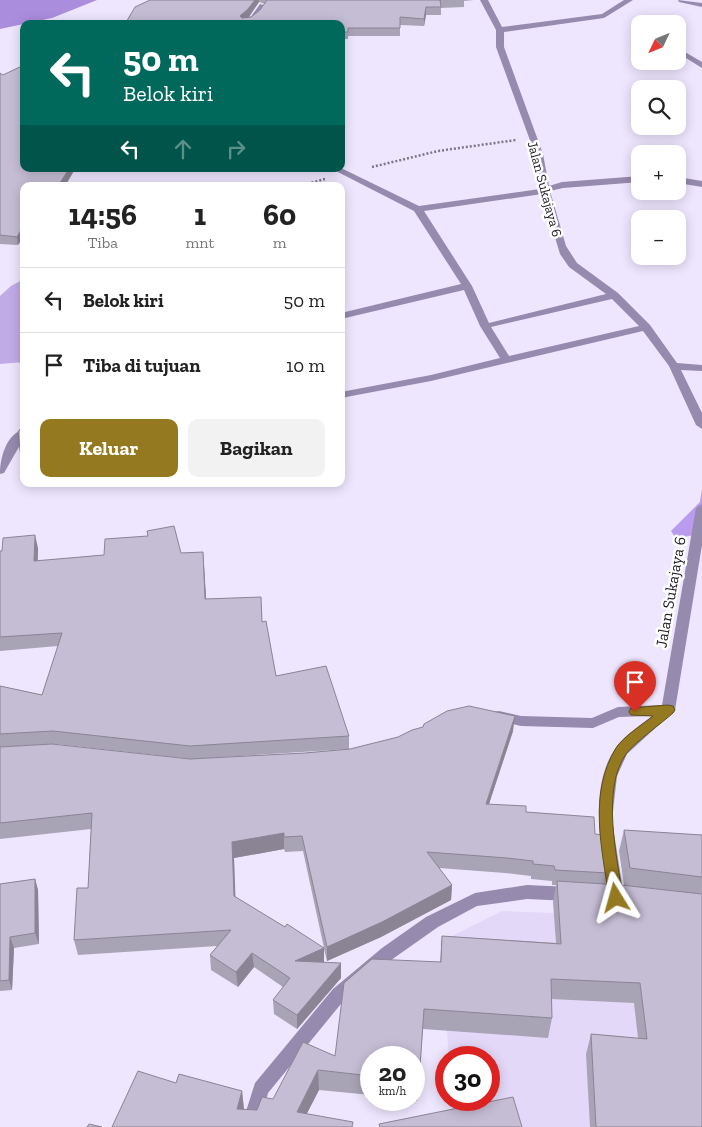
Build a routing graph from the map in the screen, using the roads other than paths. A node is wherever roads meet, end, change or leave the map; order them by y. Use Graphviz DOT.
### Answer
graph roads {
  1 [pos="484,0"];
  2 [pos="629,0"];
  3 [pos="682,0"];
  4 [pos="702,5"];
  5 [pos="263,6"];
  6 [pos="253,20"];
  7 [pos="500,30"];
  8 [pos="686,55"];
  9 [pos="702,66"];
  10 [pos="343,172"];
  11 [pos="631,180"];
  12 [pos="686,181"];
  13 [pos="702,184"];
  14 [pos="545,189"];
  15 [pos="418,209"];
  16 [pos="467,286"];
  17 [pos="614,295"];
  18 [pos="345,315"];
  19 [pos="493,324"];
  20 [pos="646,327"];
  21 [pos="506,360"];
  22 [pos="674,366"];
  23 [pos="702,368"];
  24 [pos="345,394"];
  25 [pos="702,425"];
  26 [pos="20,435"];
  27 [pos="0,470"];
  28 [pos="702,508"];
  29 [pos="668,710"];
  30 [pos="484,714"];
  31 [pos="616,898"];
  32 [pos="635,900"];
  33 [pos="250,1127"];
  1 -- 7 [label="street, Jalan Sukajaya 6"];
  2 -- 7 [label="street"];
  3 -- 4 [label="street"];
  5 -- 6 [label="street"];
  7 -- 14 [label="street, Jalan Sukajaya 6"];
  8 -- 9 [label="street"];
  10 -- 15 [label="street"];
  11 -- 14 [label="street"];
  12 -- 13 [label="street"];
  14 -- 15 [label="street"];
  14 -- 17 [label="street, Jalan Sukajaya 6"];
  15 -- 16 [label="street"];
  16 -- 18 [label="street"];
  16 -- 21 [label="street"];
  17 -- 19 [label="street"];
  17 -- 20 [label="street, Jalan Sukajaya 6"];
  20 -- 21 [label="street"];
  20 -- 22 [label="street, Jalan Sukajaya 6"];
  21 -- 24 [label="street"];
  22 -- 23 [label="street"];
  22 -- 25 [label="street, Jalan Sukajaya 6"];
  26 -- 27 [label="street"];
  28 -- 29 [label="street, Jalan Sukajaya 6"];
  29 -- 30 [label="street"];
  29 -- 31 [label="street"];
  31 -- 32 [label="street"];
  31 -- 33 [label="street"];
}
